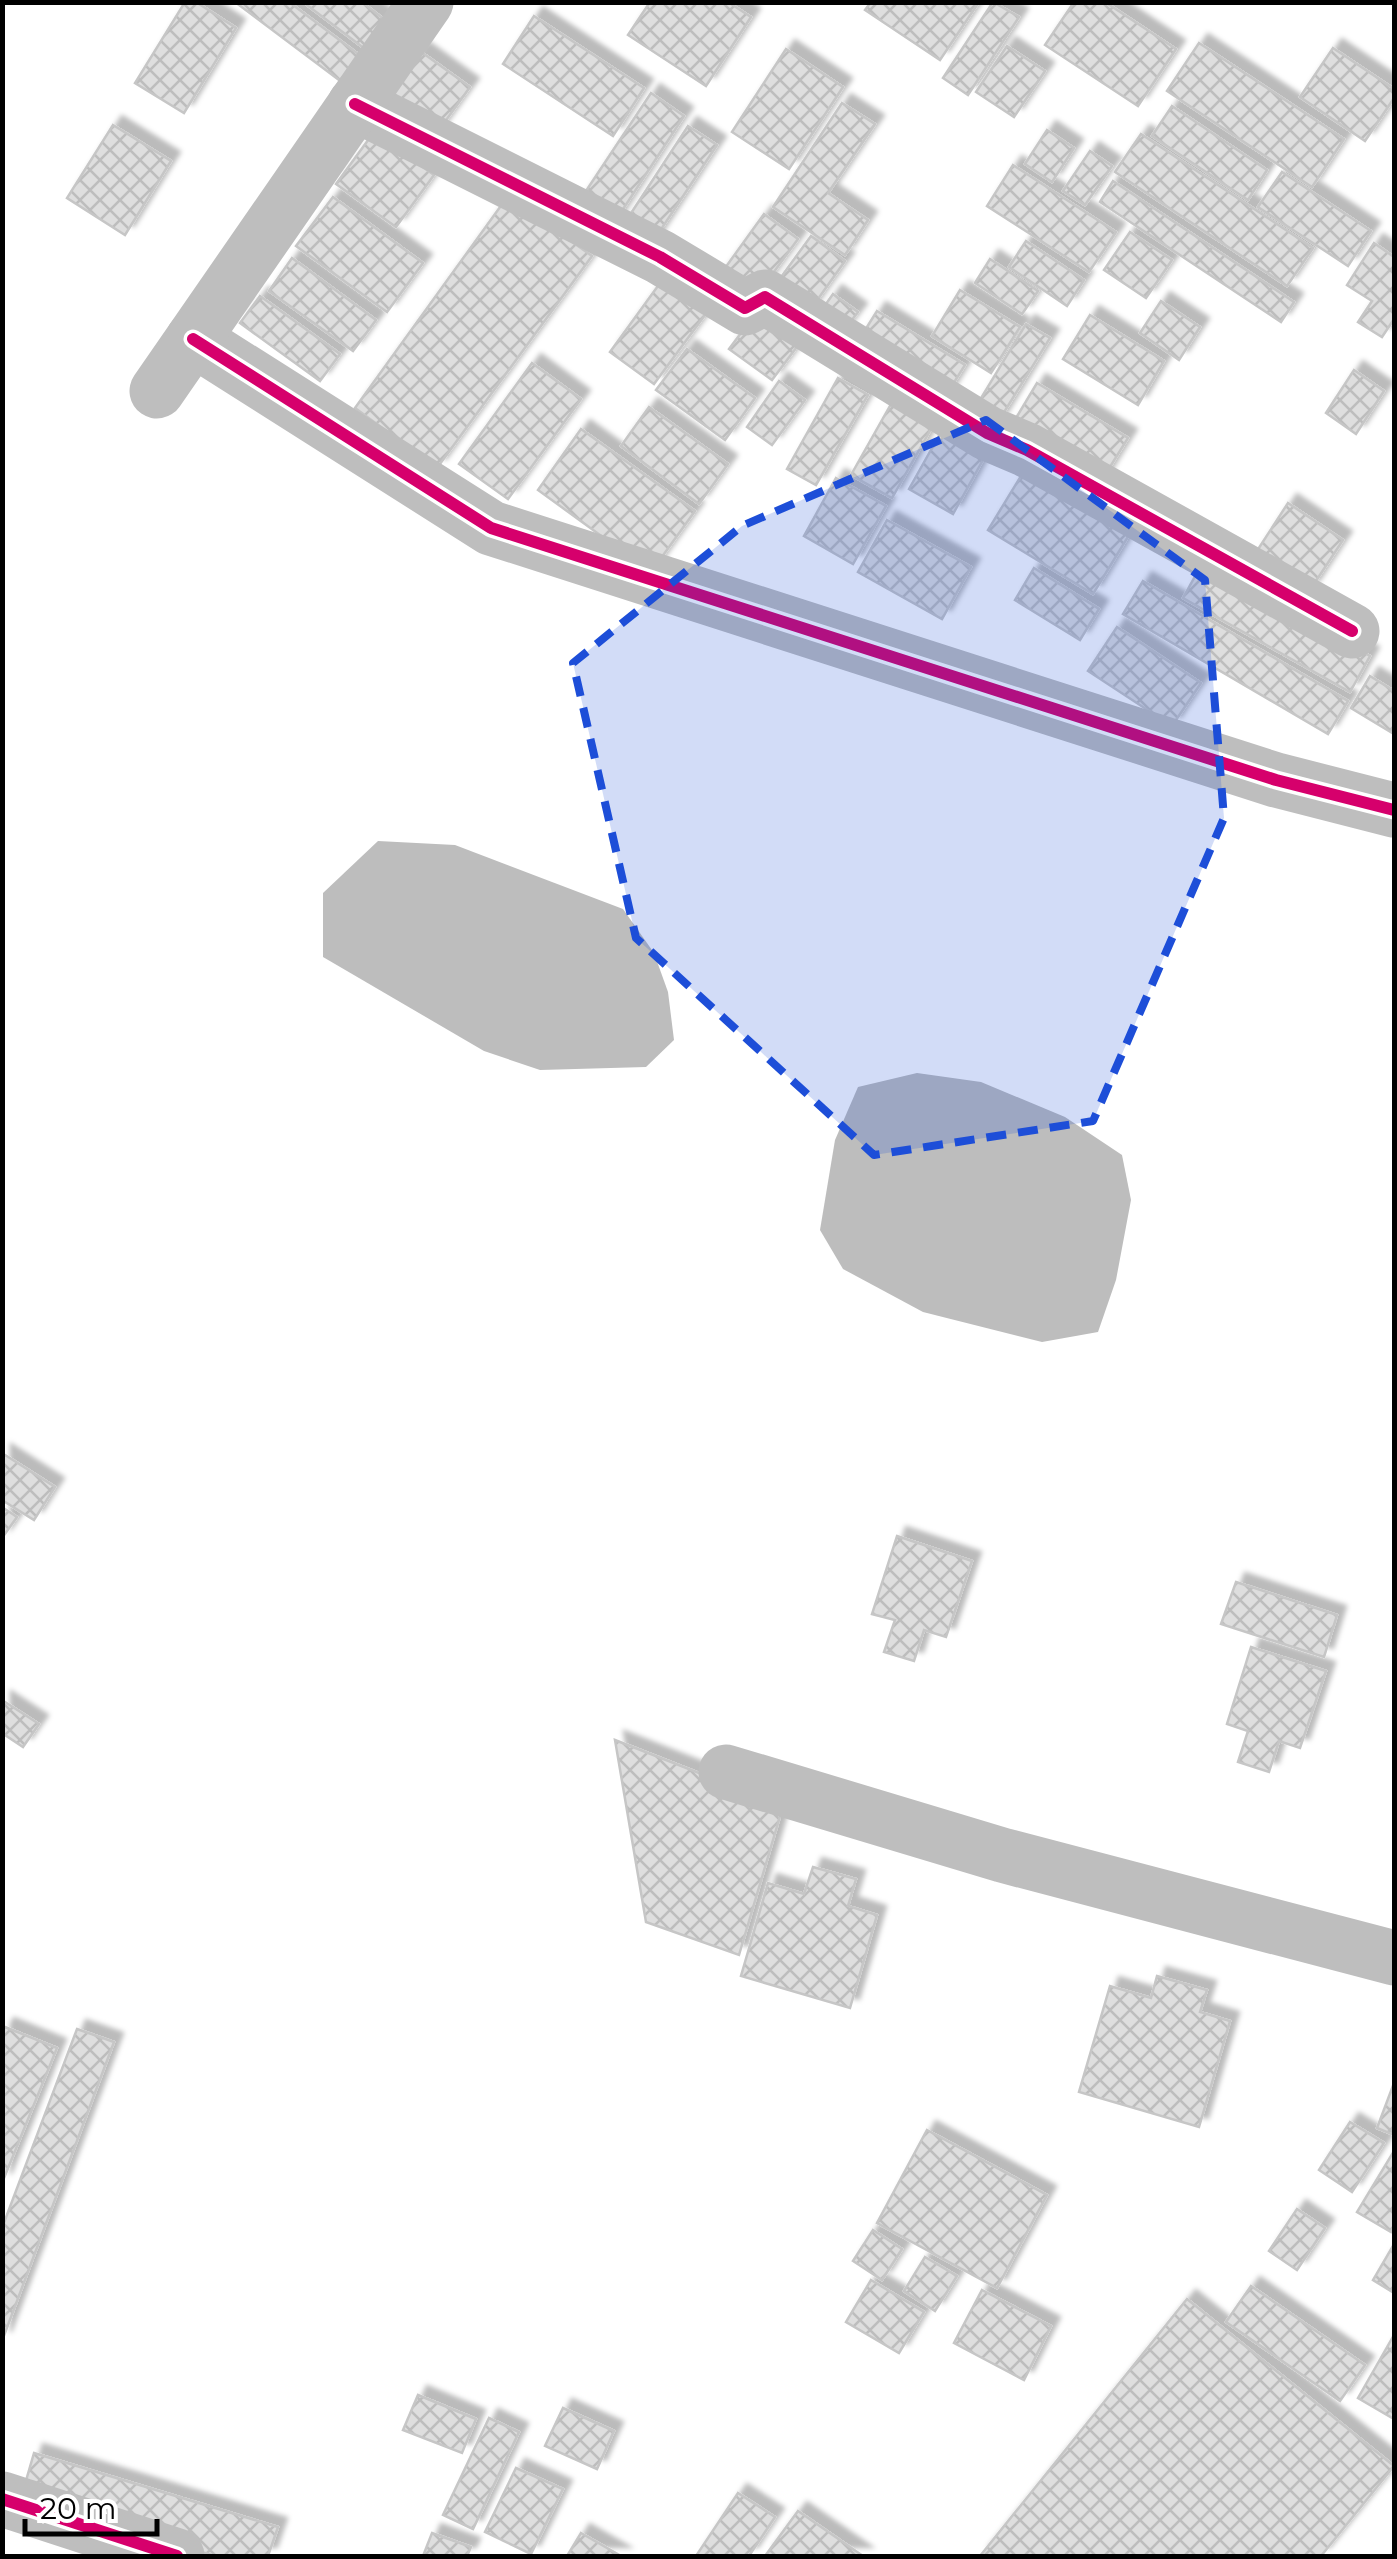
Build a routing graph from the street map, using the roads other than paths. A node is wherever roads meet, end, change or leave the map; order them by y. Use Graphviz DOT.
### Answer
graph roads {
  1 [pos="426,2"];
  2 [pos="356,104"];
  3 [pos="193,339"];
  4 [pos="157,391"];
  5 [pos="1352,632"];
  6 [pos="1394,810"];
  7 [pos="726,1772"];
  8 [pos="1394,1958"];
  9 [pos="2,2499"];
  10 [pos="177,2556"];
  1 -- 2 [label="street"];
  2 -- 3 [label="street"];
  2 -- 5 [label="street"];
  3 -- 4 [label="street"];
  3 -- 6 [label="street"];
  7 -- 8 [label="street"];
  9 -- 10 [label="street"];
}
